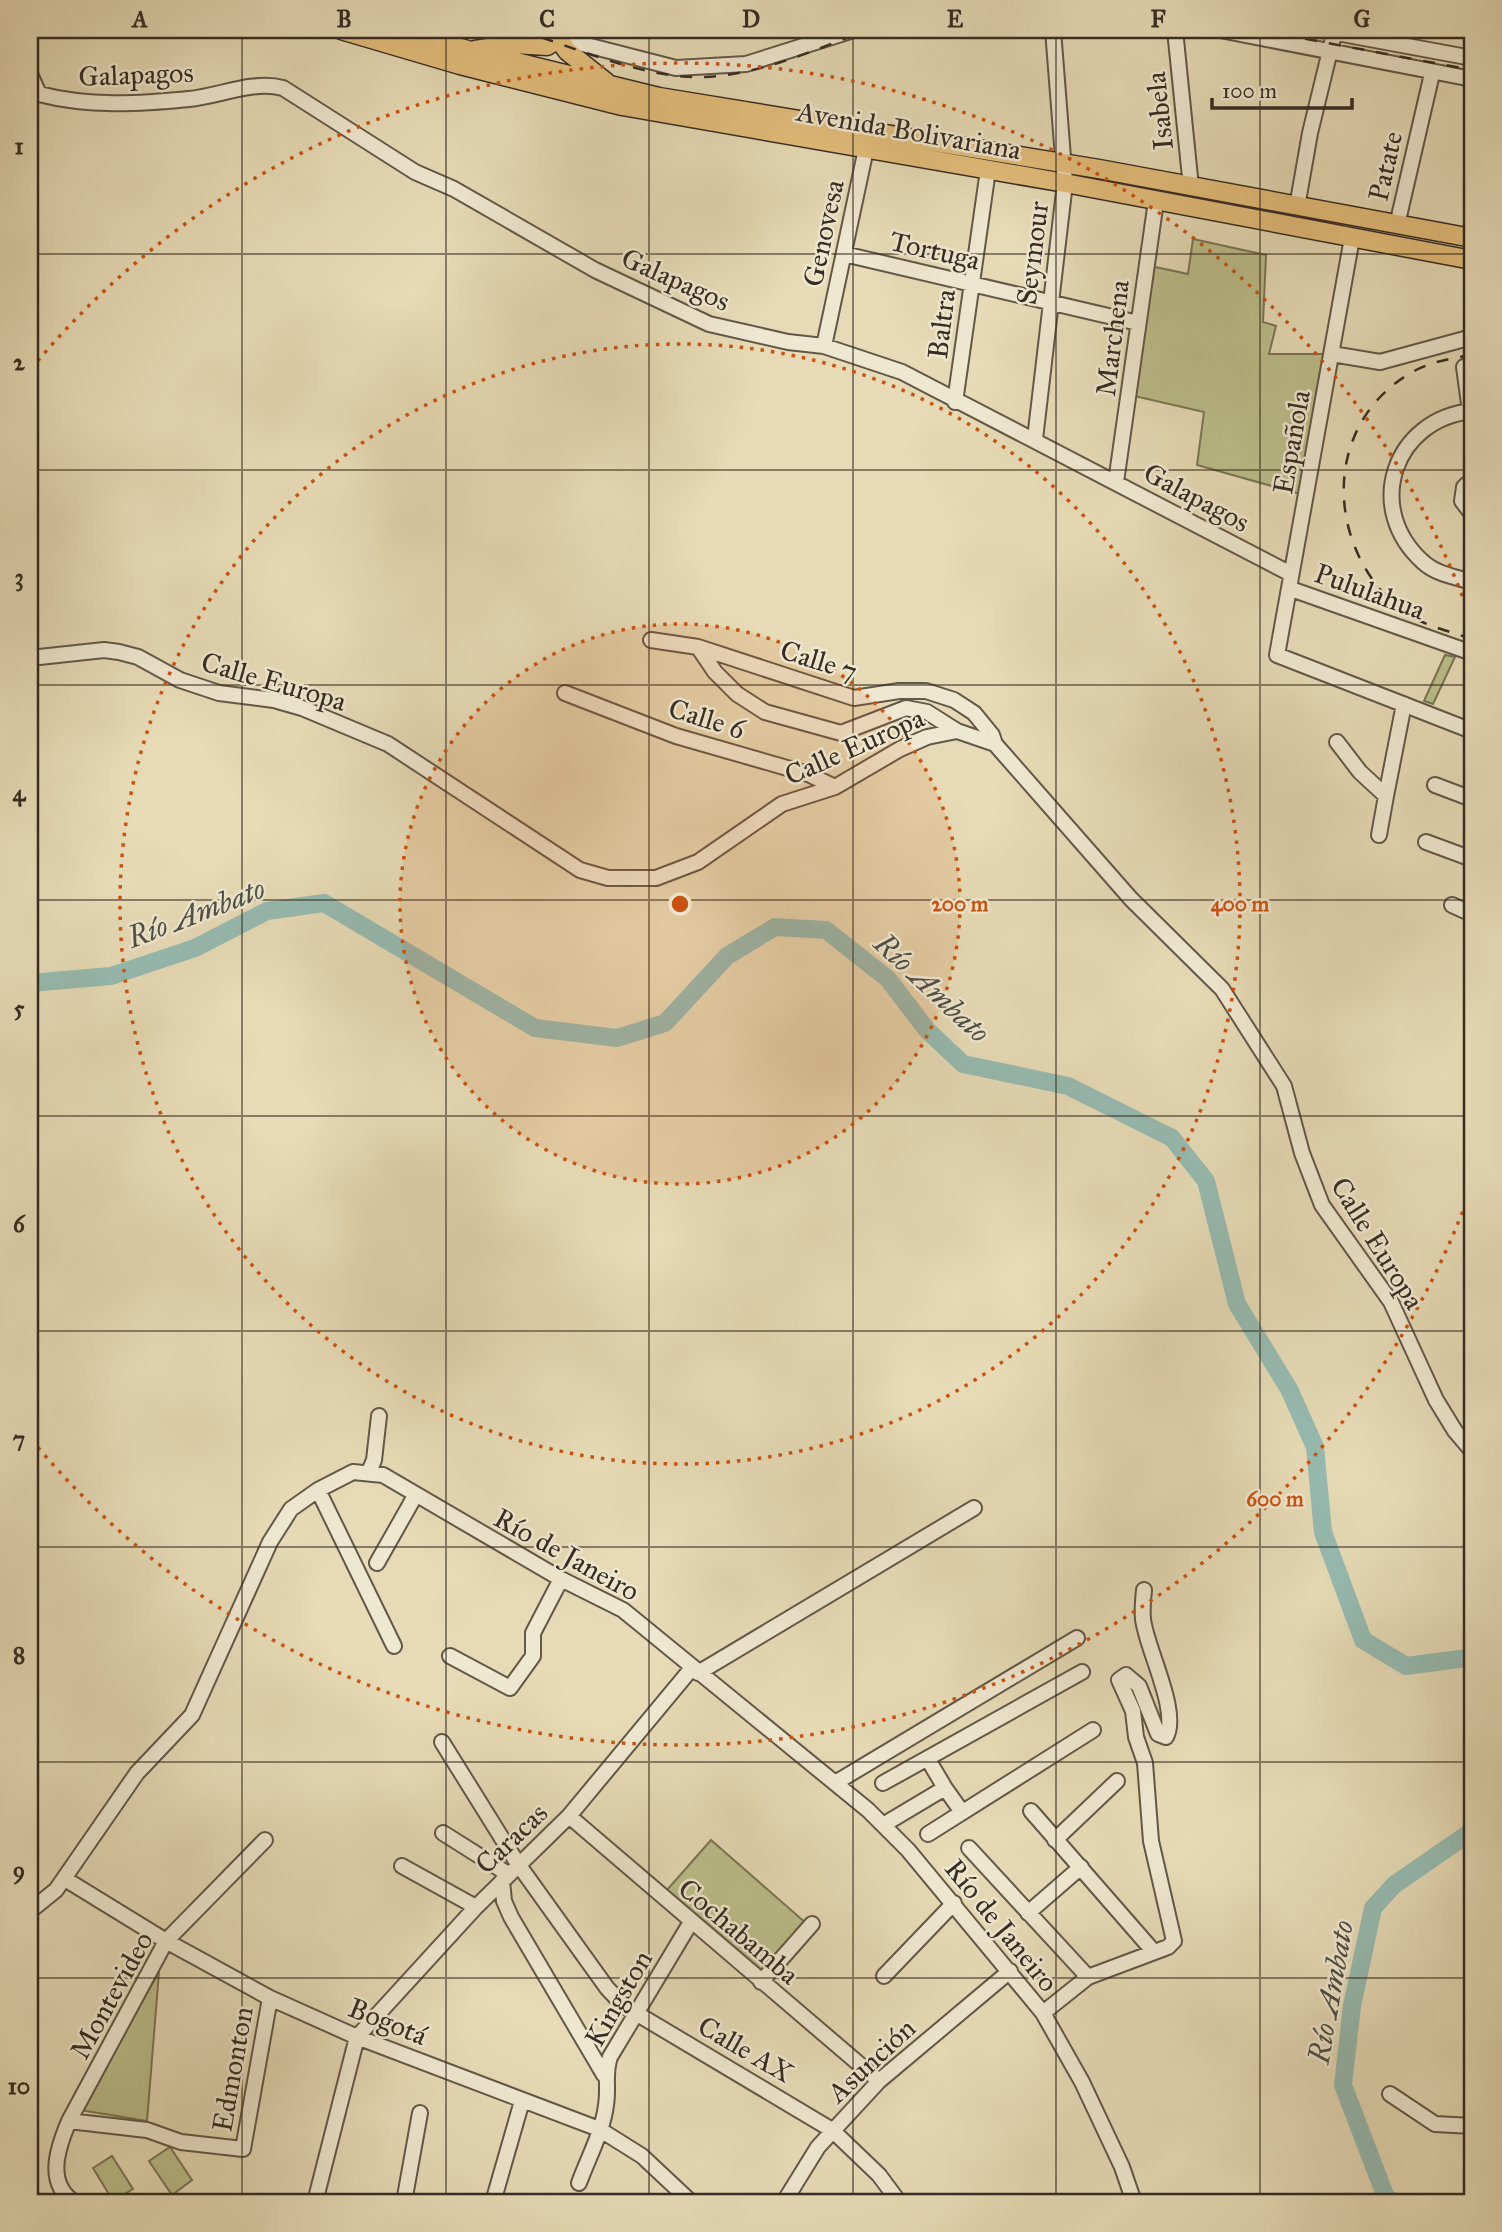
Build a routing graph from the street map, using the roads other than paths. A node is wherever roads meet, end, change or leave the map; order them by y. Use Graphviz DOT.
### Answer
graph roads {
  1 [pos="341,30"];
  2 [pos="398,30"];
  3 [pos="528,30"];
  4 [pos="854,30"];
  5 [pos="1053,30"];
  6 [pos="1175,30"];
  7 [pos="1220,30"];
  8 [pos="1330,31"];
  9 [pos="559,35"];
  10 [pos="1331,50"];
  11 [pos="471,51"];
  12 [pos="1472,58"];
  13 [pos="30,74"];
  14 [pos="1431,78"];
  15 [pos="1472,79"];
  16 [pos="612,87"];
  17 [pos="864,130"];
  18 [pos="866,149"];
  19 [pos="1065,163"];
  20 [pos="988,170"];
  21 [pos="1065,183"];
  22 [pos="1191,187"];
  23 [pos="1156,201"];
  24 [pos="1297,206"];
  25 [pos="1397,225"];
  26 [pos="1472,237"];
  27 [pos="1352,238"];
  28 [pos="844,254"];
  29 [pos="1472,260"];
  30 [pos="970,282"];
  31 [pos="1050,304"];
  32 [pos="1138,323"];
  33 [pos="1472,337"];
  34 [pos="824,346"];
  35 [pos="1332,354"];
  36 [pos="1464,367"];
  37 [pos="955,401"];
  38 [pos="1471,411"];
  39 [pos="1035,439"];
  40 [pos="1472,480"];
  41 [pos="1116,482"];
  42 [pos="1472,514"];
  43 [pos="1291,582"];
  44 [pos="1472,582"];
  45 [pos="651,640"];
  46 [pos="698,646"];
  47 [pos="1472,653"];
  48 [pos="30,658"];
  49 [pos="565,694"];
  50 [pos="1405,704"];
  51 [pos="1472,731"];
  52 [pos="957,732"];
  53 [pos="1337,742"];
  54 [pos="995,744"];
  55 [pos="1435,785"];
  56 [pos="835,788"];
  57 [pos="1386,796"];
  58 [pos="1472,799"];
  59 [pos="1379,835"];
  60 [pos="1426,842"];
  61 [pos="1472,859"];
  62 [pos="1452,905"];
  63 [pos="1472,914"];
  64 [pos="379,1416"];
  65 [pos="1472,1451"];
  66 [pos="369,1472"];
  67 [pos="318,1490"];
  68 [pos="415,1496"];
  69 [pos="974,1508"];
  70 [pos="377,1563"];
  71 [pos="561,1579"];
  72 [pos="1144,1590"];
  73 [pos="1077,1638"];
  74 [pos="394,1646"];
  75 [pos="450,1657"];
  76 [pos="695,1670"];
  77 [pos="1082,1672"];
  78 [pos="1093,1730"];
  79 [pos="442,1742"];
  80 [pos="929,1761"];
  81 [pos="1117,1782"];
  82 [pos="835,1783"];
  83 [pos="883,1783"];
  84 [pos="945,1788"];
  85 [pos="1031,1811"];
  86 [pos="962,1812"];
  87 [pos="569,1816"];
  88 [pos="883,1825"];
  89 [pos="443,1833"];
  90 [pos="928,1834"];
  91 [pos="265,1840"];
  92 [pos="1055,1840"];
  93 [pos="969,1848"];
  94 [pos="402,1866"];
  95 [pos="1081,1867"];
  96 [pos="510,1873"];
  97 [pos="65,1879"];
  98 [pos="954,1903"];
  99 [pos="475,1908"];
  100 [pos="30,1911"];
  101 [pos="1028,1913"];
  102 [pos="691,1922"];
  103 [pos="812,1924"];
  104 [pos="166,1941"];
  105 [pos="1154,1951"];
  106 [pos="1010,1971"];
  107 [pos="884,1976"];
  108 [pos="1088,1977"];
  109 [pos="761,1982"];
  110 [pos="270,1998"];
  111 [pos="1043,2013"];
  112 [pos="633,2014"];
  113 [pos="357,2037"];
  114 [pos="604,2075"];
  115 [pos="879,2081"];
  116 [pos="1390,2095"];
  117 [pos="522,2101"];
  118 [pos="420,2113"];
  119 [pos="69,2121"];
  120 [pos="1472,2126"];
  121 [pos="599,2129"];
  122 [pos="832,2130"];
  123 [pos="579,2183"];
  124 [pos="788,2197"];
  125 [pos="74,2202"];
  126 [pos="315,2202"];
  127 [pos="404,2202"];
  128 [pos="492,2202"];
  129 [pos="691,2202"];
  130 [pos="803,2202"];
  131 [pos="899,2202"];
  132 [pos="1134,2202"];
  1 -- 18 [label="main road, Avenida Bolivariana"];
  2 -- 11 [label="main road, Avenida Bolivariana"];
  3 -- 9 [label="street"];
  4 -- 9 [label="street"];
  5 -- 19 [label="street, Seymour"];
  6 -- 22 [label="street, Isabela"];
  7 -- 10 [label="street"];
  8 -- 10 [label="street"];
  8 -- 12 [label="street"];
  9 -- 11 [label="main road"];
  9 -- 16 [label="main road"];
  10 -- 15 [label="street"];
  10 -- 24 [label="street"];
  11 -- 16 [label="main road, Avenida Bolivariana"];
  13 -- 34 [label="street, Galapagos"];
  14 -- 25 [label="street, Patate"];
  16 -- 17 [label="main road, Avenida Bolivariana"];
  17 -- 18 [label="street, Genovesa"];
  17 -- 19 [label="main road, Avenida Bolivariana"];
  18 -- 20 [label="main road, Avenida Bolivariana"];
  18 -- 28 [label="street, Genovesa"];
  19 -- 21 [label="street, Seymour"];
  19 -- 22 [label="main road, Avenida Bolivariana"];
  20 -- 21 [label="main road, Avenida Bolivariana"];
  20 -- 30 [label="street, Baltra"];
  21 -- 23 [label="main road, Avenida Bolivariana"];
  21 -- 31 [label="street, Seymour"];
  22 -- 24 [label="main road, Avenida Bolivariana"];
  23 -- 27 [label="main road, Avenida Bolivariana"];
  23 -- 32 [label="street, Marchena"];
  24 -- 25 [label="main road, Avenida Bolivariana"];
  25 -- 26 [label="main road, Avenida Bolivariana"];
  27 -- 29 [label="main road, Avenida Bolivariana"];
  27 -- 35 [label="street, Española"];
  28 -- 30 [label="street, Tortuga"];
  28 -- 34 [label="street, Genovesa"];
  30 -- 31 [label="street, Tortuga"];
  30 -- 37 [label="street, Baltra"];
  31 -- 32 [label="street, Tortuga"];
  31 -- 39 [label="street, Seymour"];
  32 -- 41 [label="street, Marchena"];
  33 -- 35 [label="street"];
  34 -- 37 [label="street, Galapagos"];
  35 -- 43 [label="street, Española"];
  36 -- 38 [label="street"];
  37 -- 39 [label="street, Galapagos"];
  38 -- 44 [label="street"];
  39 -- 41 [label="street, Galapagos"];
  40 -- 42 [label="street"];
  41 -- 43 [label="street, Galapagos"];
  43 -- 47 [label="street, Pululahua"];
  43 -- 50 [label="street, Española"];
  45 -- 46 [label="street, Calle 7"];
  46 -- 52 [label="street"];
  46 -- 54 [label="street, Calle 7"];
  48 -- 56 [label="street, Calle Europa"];
  49 -- 56 [label="street, Calle 6"];
  50 -- 51 [label="street"];
  50 -- 57 [label="street"];
  52 -- 54 [label="street, Calle Europa"];
  52 -- 56 [label="street, Calle Europa"];
  53 -- 57 [label="street"];
  54 -- 65 [label="street, Calle Europa"];
  55 -- 58 [label="street"];
  57 -- 59 [label="street"];
  60 -- 61 [label="street"];
  62 -- 63 [label="street"];
  64 -- 66 [label="street"];
  66 -- 67 [label="street"];
  66 -- 68 [label="street, Río de Janeiro"];
  67 -- 74 [label="street"];
  67 -- 97 [label="street"];
  68 -- 70 [label="street"];
  68 -- 71 [label="street, Río de Janeiro"];
  69 -- 76 [label="street, Caracas"];
  71 -- 75 [label="street"];
  71 -- 76 [label="street, Río de Janeiro"];
  72 -- 105 [label="street"];
  73 -- 82 [label="street"];
  76 -- 82 [label="street, Río de Janeiro"];
  76 -- 87 [label="street, Caracas"];
  77 -- 80 [label="street"];
  78 -- 86 [label="street"];
  79 -- 96 [label="street, Calle AX"];
  80 -- 83 [label="street"];
  80 -- 84 [label="street"];
  81 -- 92 [label="street"];
  82 -- 88 [label="street, Río de Janeiro"];
  84 -- 86 [label="street"];
  84 -- 88 [label="street"];
  85 -- 92 [label="street"];
  86 -- 90 [label="street"];
  87 -- 96 [label="street, Caracas"];
  87 -- 102 [label="street, Cochabamba"];
  88 -- 98 [label="street, Río de Janeiro"];
  89 -- 96 [label="street"];
  91 -- 104 [label="street, Montevideo"];
  92 -- 95 [label="street"];
  93 -- 101 [label="street"];
  94 -- 99 [label="street"];
  95 -- 101 [label="street"];
  95 -- 105 [label="street"];
  96 -- 99 [label="street, Caracas"];
  96 -- 112 [label="street, Calle AX"];
  96 -- 114 [label="street"];
  97 -- 100 [label="street"];
  97 -- 104 [label="street, Bogotá"];
  98 -- 106 [label="street, Río de Janeiro"];
  98 -- 107 [label="street"];
  99 -- 113 [label="street, Caracas"];
  101 -- 108 [label="street"];
  102 -- 109 [label="street, Cochabamba"];
  102 -- 112 [label="street, Kingston"];
  103 -- 109 [label="street"];
  104 -- 110 [label="street, Bogotá"];
  104 -- 119 [label="street, Montevideo"];
  105 -- 108 [label="street"];
  106 -- 111 [label="street, Río de Janeiro"];
  106 -- 115 [label="street, Asunción"];
  108 -- 111 [label="street"];
  109 -- 115 [label="street, Cochabamba"];
  110 -- 113 [label="street, Bogotá"];
  110 -- 119 [label="street, Edmonton"];
  111 -- 132 [label="street, Río de Janeiro"];
  112 -- 114 [label="street, Kingston"];
  112 -- 122 [label="street, Calle AX"];
  113 -- 117 [label="street, Bogotá"];
  113 -- 126 [label="street"];
  114 -- 121 [label="street, Kingston"];
  115 -- 122 [label="street, Asunción"];
  116 -- 120 [label="street"];
  117 -- 121 [label="street, Bogotá"];
  117 -- 128 [label="street"];
  118 -- 127 [label="street"];
  119 -- 125 [label="street, Montevideo"];
  121 -- 123 [label="street, Kingston"];
  121 -- 129 [label="street, Bogotá"];
  122 -- 124 [label="street, Asunción"];
  122 -- 131 [label="street, Calle AX"];
  124 -- 130 [label="street"];
}
